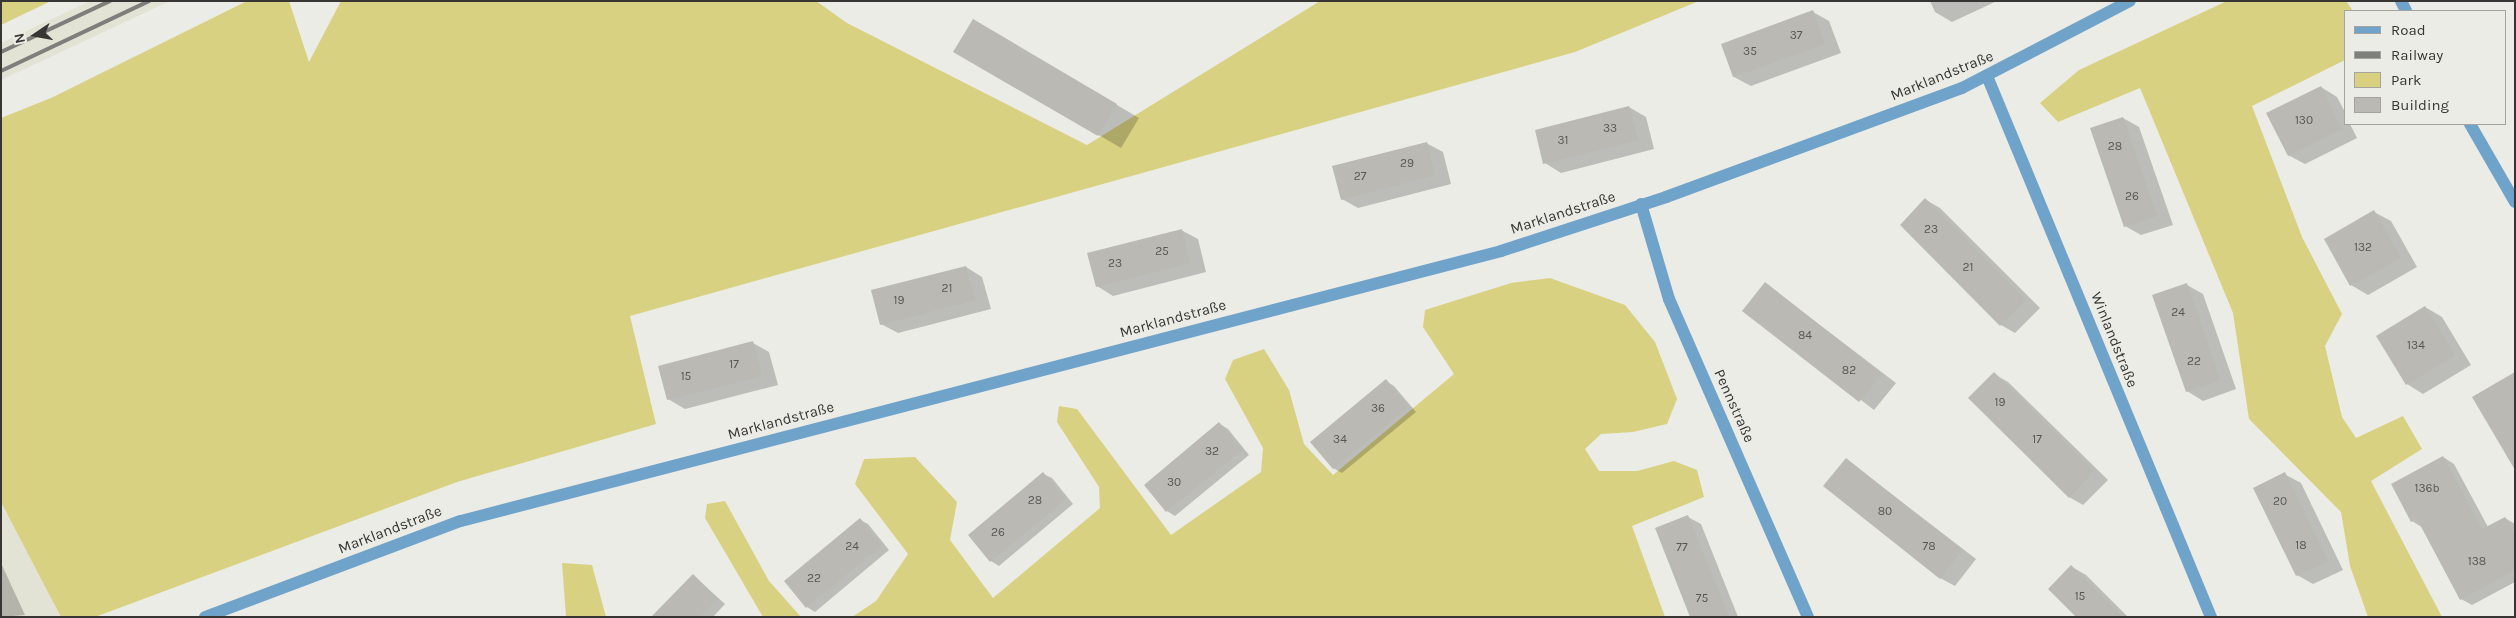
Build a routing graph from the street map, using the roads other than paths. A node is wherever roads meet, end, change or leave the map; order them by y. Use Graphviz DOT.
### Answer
graph roads {
  1 [pos="2130,1"];
  2 [pos="1987,76"];
  3 [pos="2471,125"];
  4 [pos="2515,202"];
  5 [pos="1641,204"];
  6 [pos="205,617"];
  7 [pos="1808,617"];
  8 [pos="2210,617"];
  1 -- 2 [label="street, Marklandstraße"];
  2 -- 5 [label="street, Marklandstraße"];
  2 -- 8 [label="street, Winlandstraße"];
  3 -- 4 [label="street"];
  5 -- 6 [label="street, Marklandstraße"];
  5 -- 7 [label="street, Pennstraße"];
}
